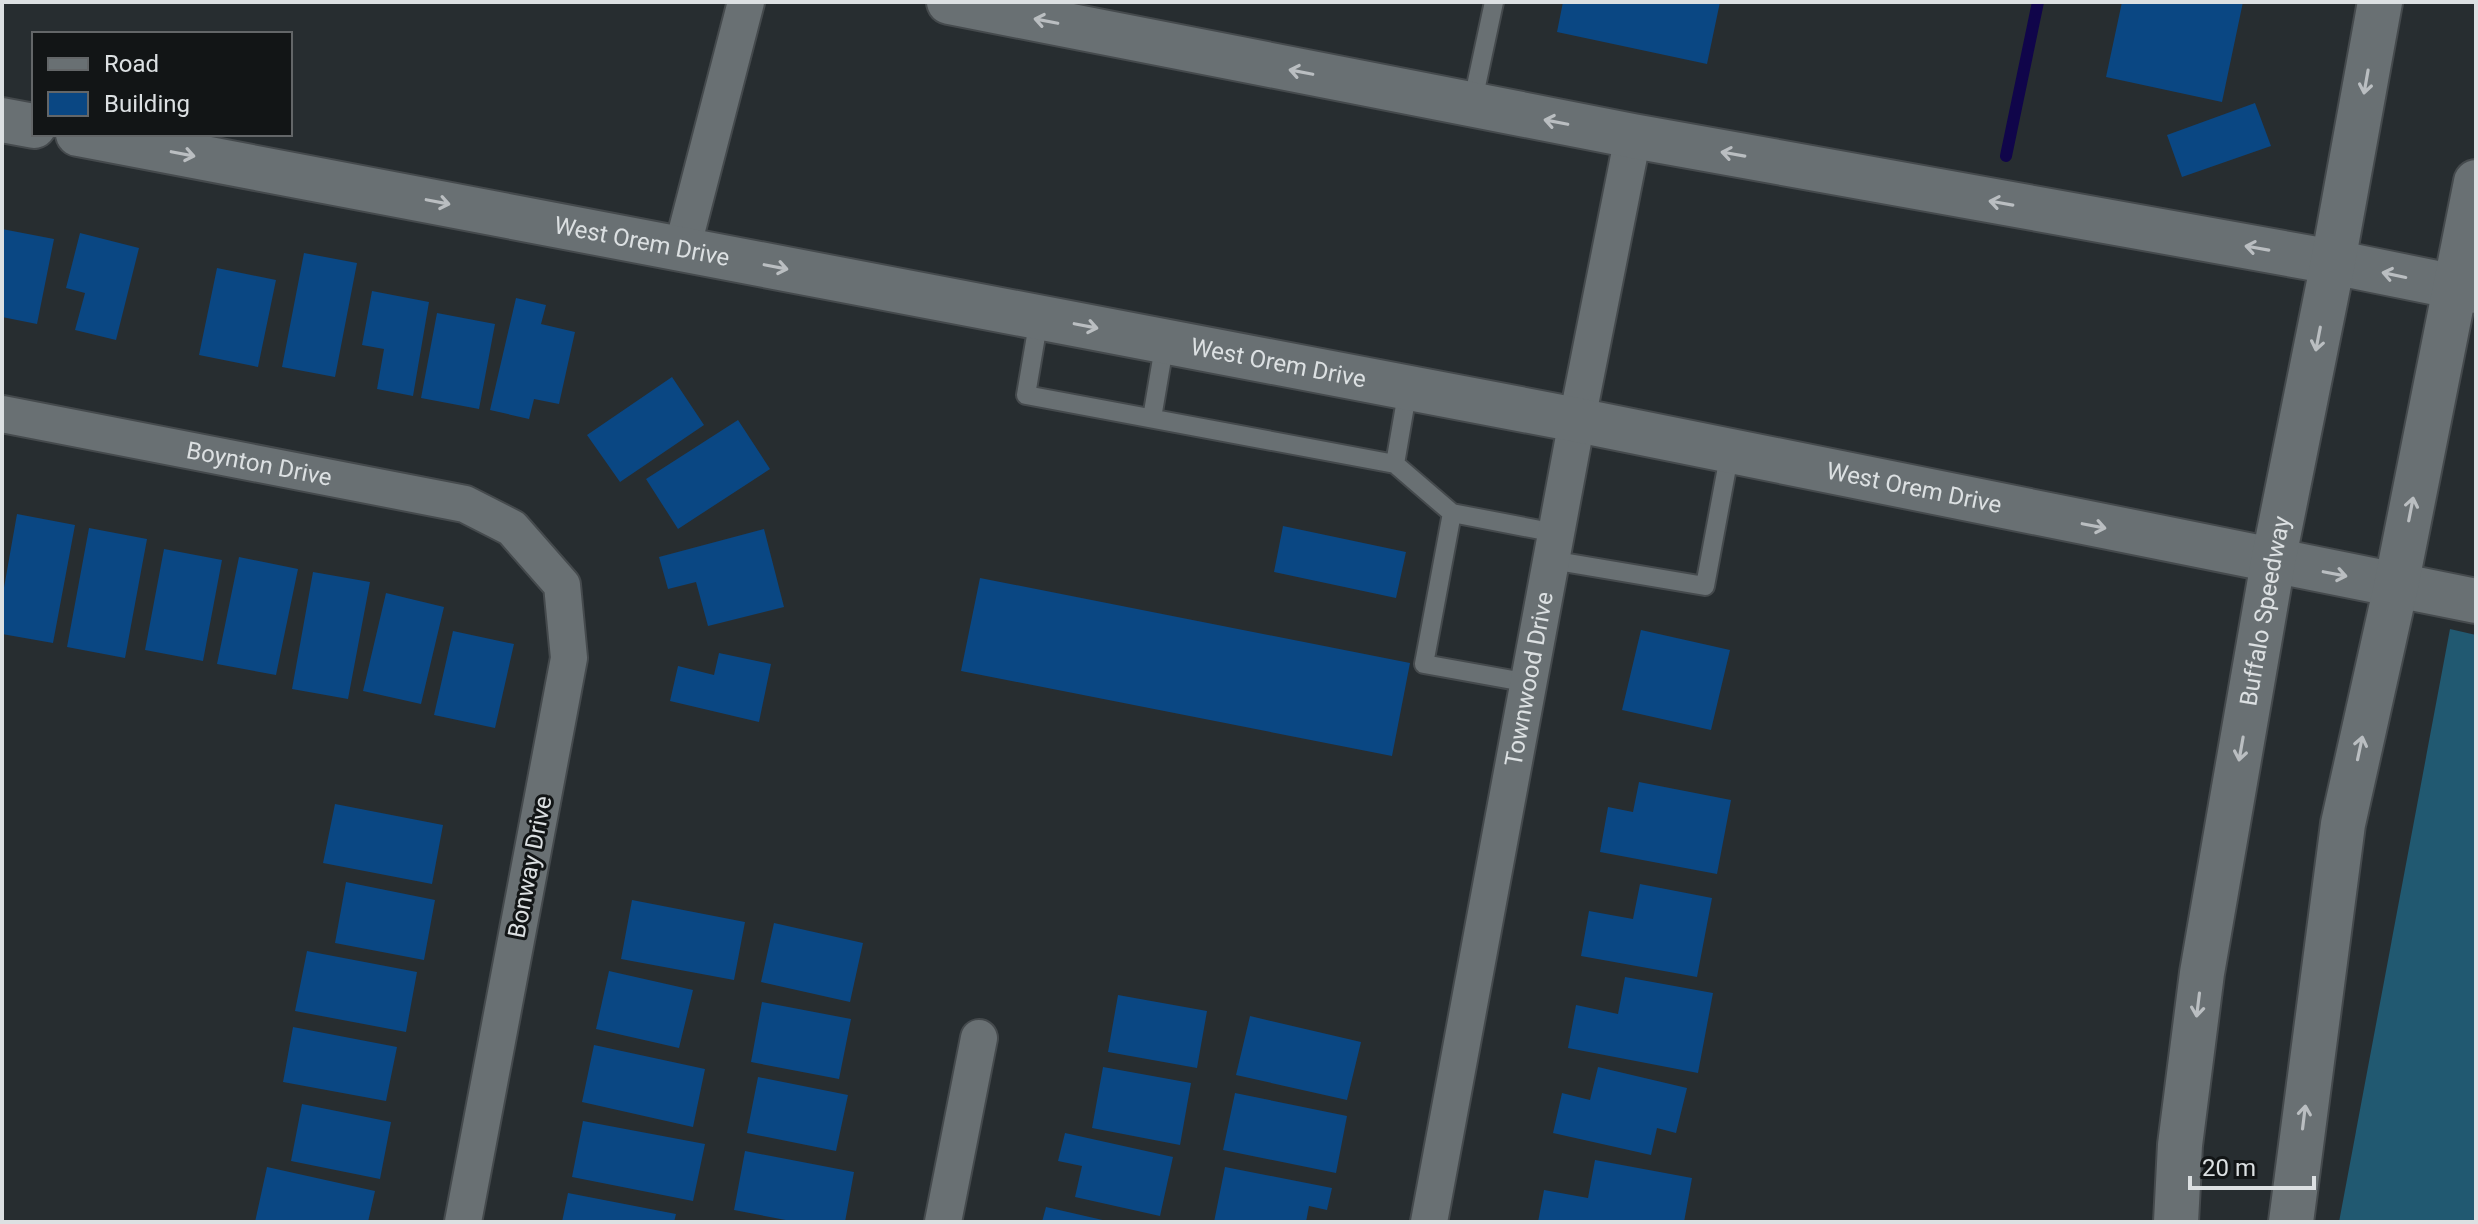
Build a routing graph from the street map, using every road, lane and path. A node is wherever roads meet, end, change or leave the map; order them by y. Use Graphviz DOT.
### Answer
graph roads {
  1 [pos="746,2"];
  2 [pos="949,2"];
  3 [pos="1494,2"];
  4 [pos="2380,2"];
  5 [pos="1471,105"];
  6 [pos="2,120"];
  7 [pos="32,126"];
  8 [pos="89,136"];
  9 [pos="1633,136"];
  10 [pos="2476,182"];
  11 [pos="682,249"];
  12 [pos="2333,262"];
  13 [pos="2465,289"];
  14 [pos="1040,317"];
  15 [pos="1165,341"];
  16 [pos="1408,388"];
  17 [pos="2,414"];
  18 [pos="1152,418"];
  19 [pos="1577,420"];
  20 [pos="1730,451"];
  21 [pos="1395,464"];
  22 [pos="1452,513"];
  23 [pos="512,528"];
  24 [pos="1554,546"];
  25 [pos="2273,562"];
  26 [pos="2396,586"];
  27 [pos="2476,601"];
  28 [pos="1529,683"];
  29 [pos="979,1038"];
  30 [pos="463,1222"];
  31 [pos="943,1222"];
  32 [pos="1429,1222"];
  33 [pos="2176,1222"];
  34 [pos="2291,1222"];
  1 -- 11 [label="street"];
  5 -- 2 [label="main road, one-way"];
  3 -- 5 [label="lane"];
  4 -- 12 [label="main road, Buffalo Speedway, one-way"];
  9 -- 5 [label="main road, one-way"];
  6 -- 7 [label="main road"];
  8 -- 11 [label="main road, West Orem Drive, one-way"];
  12 -- 9 [label="main road, one-way"];
  9 -- 19 [label="street, Townwood Drive"];
  10 -- 13 [label="main road"];
  11 -- 14 [label="main road, West Orem Drive, one-way"];
  13 -- 12 [label="main road, one-way"];
  12 -- 25 [label="main road, Buffalo Speedway, one-way"];
  26 -- 13 [label="main road, one-way"];
  14 -- 15 [label="main road, West Orem Drive, one-way"];
  14 -- 18 [label="lane"];
  15 -- 16 [label="main road, West Orem Drive"];
  15 -- 18 [label="lane"];
  16 -- 19 [label="main road, West Orem Drive"];
  16 -- 21 [label="lane"];
  17 -- 23 [label="street, Boynton Drive"];
  18 -- 21 [label="lane"];
  19 -- 20 [label="main road, West Orem Drive"];
  19 -- 24 [label="street, Townwood Drive"];
  20 -- 24 [label="lane"];
  20 -- 25 [label="main road, West Orem Drive, one-way"];
  21 -- 22 [label="lane"];
  22 -- 24 [label="lane"];
  22 -- 28 [label="lane"];
  23 -- 30 [label="street, Bonway Drive"];
  24 -- 28 [label="street, Townwood Drive"];
  25 -- 26 [label="main road, West Orem Drive, one-way"];
  25 -- 33 [label="main road, Buffalo Speedway, one-way"];
  26 -- 27 [label="main road, West Orem Drive"];
  34 -- 26 [label="main road, one-way"];
  28 -- 32 [label="street, Townwood Drive"];
  29 -- 31 [label="street"];
}
